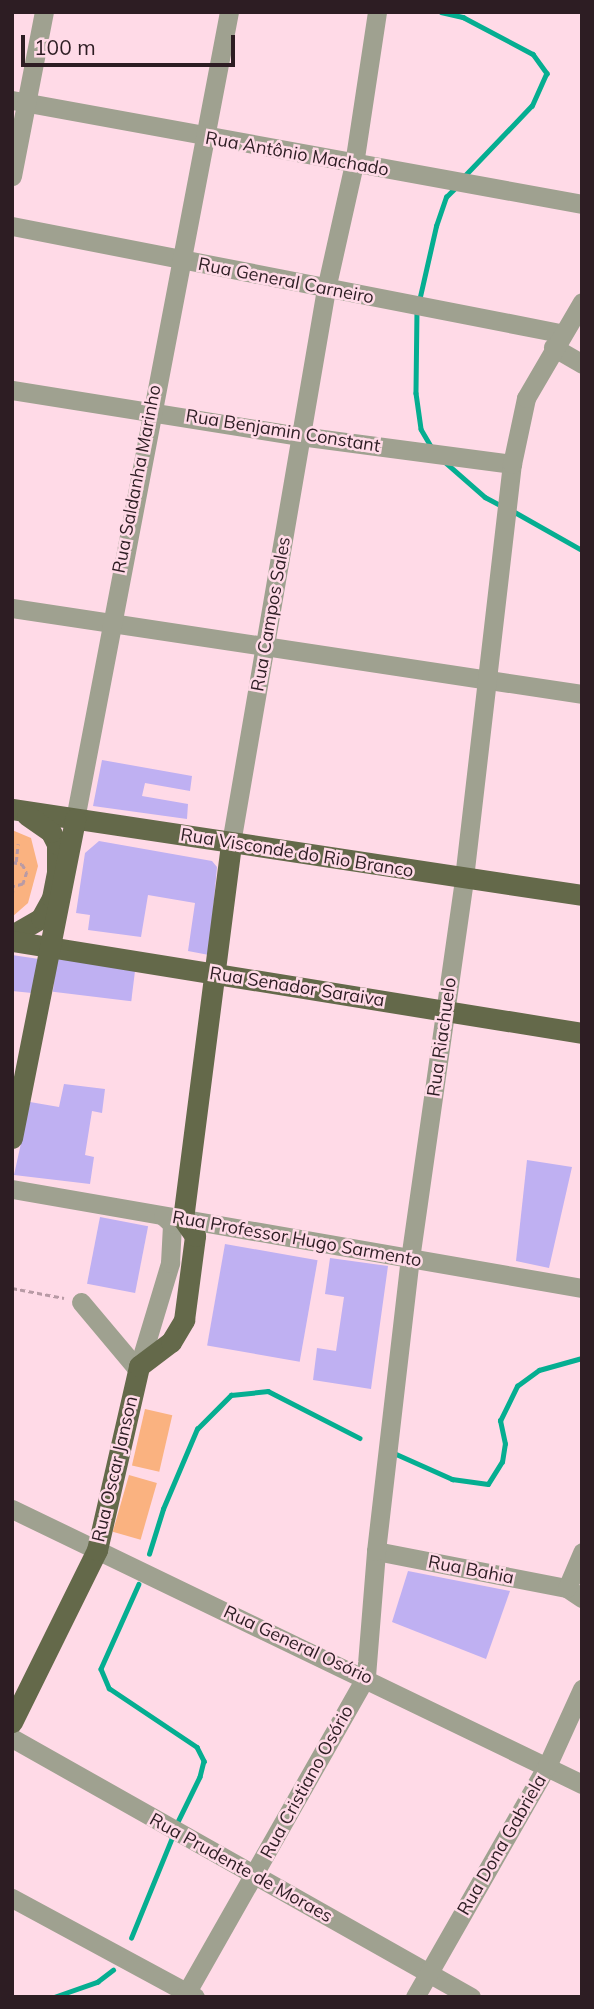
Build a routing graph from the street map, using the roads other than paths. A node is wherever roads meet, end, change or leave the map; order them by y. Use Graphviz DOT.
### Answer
graph roads {
  1 [pos="44,12"];
  2 [pos="229,12"];
  3 [pos="377,15"];
  4 [pos="21,102"];
  5 [pos="208,138"];
  6 [pos="354,164"];
  7 [pos="12,176"];
  8 [pos="582,204"];
  9 [pos="12,226"];
  10 [pos="180,261"];
  11 [pos="326,289"];
  12 [pos="582,302"];
  13 [pos="556,340"];
  14 [pos="582,365"];
  15 [pos="12,390"];
  16 [pos="150,411"];
  17 [pos="300,436"];
  18 [pos="512,464"];
  19 [pos="12,608"];
  20 [pos="109,622"];
  21 [pos="265,646"];
  22 [pos="489,680"];
  23 [pos="582,694"];
  24 [pos="13,809"];
  25 [pos="75,819"];
  26 [pos="231,843"];
  27 [pos="464,878"];
  28 [pos="582,895"];
  29 [pos="12,935"];
  30 [pos="12,941"];
  31 [pos="52,947"];
  32 [pos="213,973"];
  33 [pos="446,1011"];
  34 [pos="582,1033"];
  35 [pos="12,1138"];
  36 [pos="12,1189"];
  37 [pos="173,1217"];
  38 [pos="410,1258"];
  39 [pos="582,1288"];
  40 [pos="81,1301"];
  41 [pos="139,1368"];
  42 [pos="12,1509"];
  43 [pos="97,1550"];
  44 [pos="376,1551"];
  45 [pos="582,1552"];
  46 [pos="574,1593"];
  47 [pos="366,1676"];
  48 [pos="582,1689"];
  49 [pos="12,1722"];
  50 [pos="12,1738"];
  51 [pos="547,1766"];
  52 [pos="582,1784"];
  53 [pos="255,1874"];
  54 [pos="12,1898"];
  55 [pos="428,1973"];
  56 [pos="188,1995"];
  57 [pos="415,1997"];
  58 [pos="471,1997"];
  1 -- 4 [label="street"];
  2 -- 5 [label="street, Rua Saldanha Marinho"];
  3 -- 6 [label="street, Rua Campos Sales"];
  4 -- 5 [label="street, Rua Antônio Machado"];
  4 -- 7 [label="street"];
  5 -- 6 [label="street, Rua Antônio Machado"];
  5 -- 10 [label="street, Rua Saldanha Marinho"];
  6 -- 8 [label="street, Rua Antônio Machado"];
  6 -- 11 [label="street, Rua Campos Sales"];
  9 -- 10 [label="street, Rua General Carneiro"];
  10 -- 11 [label="street, Rua General Carneiro"];
  10 -- 16 [label="street, Rua Saldanha Marinho"];
  11 -- 13 [label="street, Rua General Carneiro"];
  11 -- 17 [label="street, Rua Campos Sales"];
  12 -- 13 [label="street, Rua Riachuelo"];
  13 -- 14 [label="street"];
  13 -- 18 [label="street, Rua Riachuelo"];
  15 -- 16 [label="street, Rua Benjamin Constant"];
  16 -- 17 [label="street, Rua Benjamin Constant"];
  16 -- 20 [label="street, Rua Saldanha Marinho"];
  17 -- 18 [label="street, Rua Benjamin Constant"];
  17 -- 21 [label="street, Rua Campos Sales"];
  18 -- 22 [label="street, Rua Riachuelo"];
  19 -- 20 [label="street"];
  20 -- 21 [label="street"];
  20 -- 25 [label="street, Rua Saldanha Marinho"];
  21 -- 22 [label="street"];
  21 -- 26 [label="street, Rua Campos Sales"];
  22 -- 23 [label="street"];
  22 -- 27 [label="street, Rua Riachuelo"];
  24 -- 25 [label="main road, Rua Visconde do Rio Branco"];
  24 -- 29 [label="main road"];
  25 -- 26 [label="main road, Rua Visconde do Rio Branco"];
  25 -- 31 [label="main road, Rua Saldanha Marinho"];
  26 -- 27 [label="main road, Rua Visconde do Rio Branco"];
  26 -- 32 [label="main road, Rua Campos Sales"];
  27 -- 28 [label="main road, Rua Visconde do Rio Branco"];
  27 -- 33 [label="street, Rua Riachuelo"];
  30 -- 31 [label="main road, Rua Senador Saraiva"];
  31 -- 32 [label="main road, Rua Senador Saraiva"];
  31 -- 35 [label="main road, Rua Saldanha Marinho"];
  32 -- 33 [label="main road, Rua Senador Saraiva"];
  32 -- 37 [label="main road, Rua Campos Sales"];
  33 -- 34 [label="main road, Rua Senador Saraiva"];
  33 -- 38 [label="street, Rua Riachuelo"];
  36 -- 37 [label="street, Rua Professor Hugo Sarmento"];
  37 -- 38 [label="street, Rua Professor Hugo Sarmento"];
  37 -- 41 [label="main road"];
  38 -- 39 [label="street, Rua Professor Hugo Sarmento"];
  38 -- 44 [label="street, Rua Riachuelo"];
  40 -- 41 [label="street"];
  41 -- 43 [label="main road, Rua Oscar Janson"];
  42 -- 43 [label="street, Rua General Osório"];
  43 -- 47 [label="street, Rua General Osório"];
  43 -- 49 [label="main road, Rua Oscar Janson"];
  44 -- 46 [label="street, Rua Bahia"];
  44 -- 47 [label="street, Rua Riachuelo"];
  45 -- 46 [label="street"];
  47 -- 51 [label="street, Rua General Osório"];
  47 -- 53 [label="street, Rua Cristiano Osório"];
  48 -- 51 [label="street, Rua Dona Gabriela"];
  50 -- 53 [label="street, Rua Prudente de Moraes"];
  51 -- 52 [label="street, Rua General Osório"];
  51 -- 55 [label="street, Rua Dona Gabriela"];
  53 -- 55 [label="street, Rua Prudente de Moraes"];
  53 -- 56 [label="street, Rua Cristiano Osório"];
  54 -- 56 [label="street"];
  55 -- 57 [label="street, Rua Dona Gabriela"];
  55 -- 58 [label="street, Rua Prudente de Moraes"];
}
